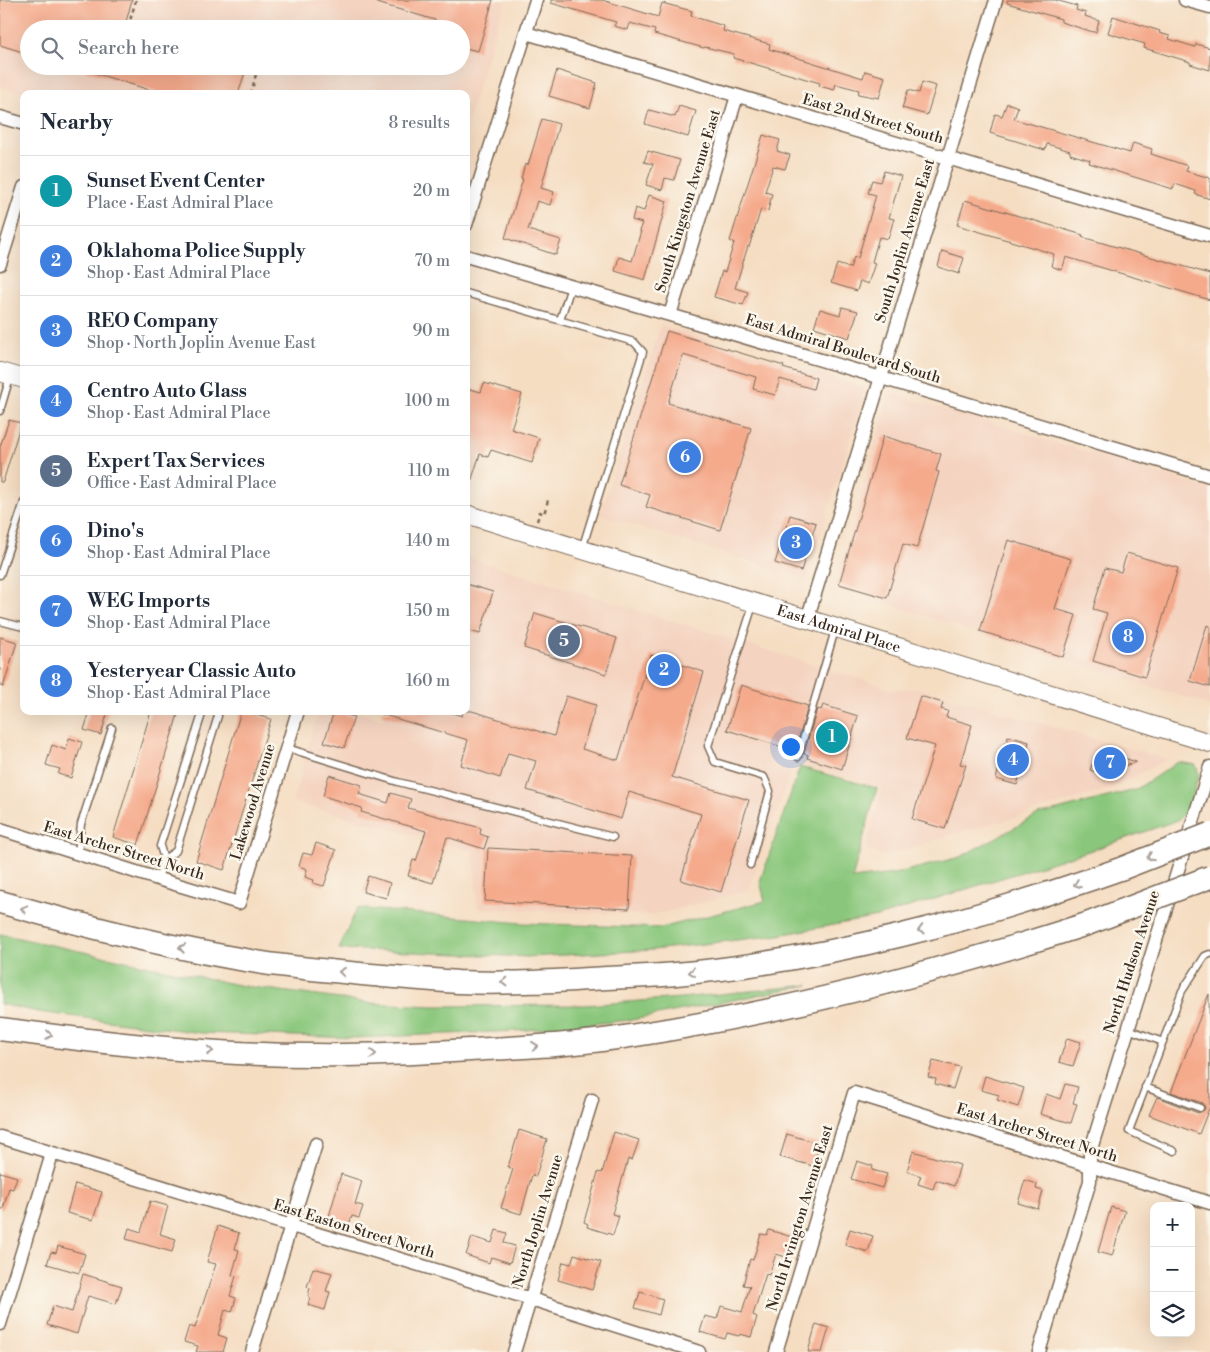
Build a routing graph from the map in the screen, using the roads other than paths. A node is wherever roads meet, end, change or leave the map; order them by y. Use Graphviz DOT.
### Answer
graph roads {
  1 [pos="536,0"];
  2 [pos="996,0"];
  3 [pos="1185,0"];
  4 [pos="1210,7"];
  5 [pos="526,33"];
  6 [pos="737,96"];
  7 [pos="0,117"];
  8 [pos="20,123"];
  9 [pos="948,158"];
  10 [pos="20,200"];
  11 [pos="470,212"];
  12 [pos="1210,236"];
  13 [pos="470,257"];
  14 [pos="0,264"];
  15 [pos="570,287"];
  16 [pos="470,293"];
  17 [pos="670,315"];
  18 [pos="560,320"];
  19 [pos="11,376"];
  20 [pos="880,377"];
  21 [pos="0,411"];
  22 [pos="1210,476"];
  23 [pos="20,514"];
  24 [pos="470,515"];
  25 [pos="581,550"];
  26 [pos="0,575"];
  27 [pos="753,603"];
  28 [pos="807,620"];
  29 [pos="0,621"];
  30 [pos="20,626"];
  31 [pos="835,628"];
  32 [pos="203,715"];
  33 [pos="218,715"];
  34 [pos="297,715"];
  35 [pos="112,728"];
  36 [pos="1210,743"];
  37 [pos="287,748"];
  38 [pos="798,757"];
  39 [pos="1210,767"];
  40 [pos="0,829"];
  41 [pos="1210,834"];
  42 [pos="612,836"];
  43 [pos="78,854"];
  44 [pos="164,859"];
  45 [pos="750,865"];
  46 [pos="1210,877"];
  47 [pos="158,879"];
  48 [pos="0,902"];
  49 [pos="239,903"];
  50 [pos="1210,954"];
  51 [pos="0,1029"];
  52 [pos="1128,1029"];
  53 [pos="1163,1042"];
  54 [pos="1145,1086"];
  55 [pos="854,1094"];
  56 [pos="592,1100"];
  57 [pos="1200,1108"];
  58 [pos="0,1137"];
  59 [pos="316,1144"];
  60 [pos="1174,1150"];
  61 [pos="52,1154"];
  62 [pos="1090,1167"];
  63 [pos="1210,1203"];
  64 [pos="291,1226"];
  65 [pos="531,1298"];
  66 [pos="0,1324"];
  67 [pos="252,1352"];
  68 [pos="514,1352"];
  69 [pos="699,1352"];
  70 [pos="776,1352"];
  71 [pos="1039,1352"];
  1 -- 5 [label="street"];
  2 -- 9 [label="street, South Joplin Avenue East"];
  3 -- 4 [label="street"];
  5 -- 6 [label="street, East 2nd Street South"];
  5 -- 11 [label="street"];
  6 -- 9 [label="street, East 2nd Street South"];
  6 -- 17 [label="street, South Kingston Avenue East"];
  7 -- 8 [label="street"];
  9 -- 12 [label="street, East 2nd Street South"];
  9 -- 20 [label="street, South Joplin Avenue East"];
  10 -- 14 [label="street"];
  13 -- 15 [label="street, East Admiral Boulevard South"];
  15 -- 17 [label="street, East Admiral Boulevard South"];
  15 -- 18 [label="lane"];
  16 -- 18 [label="lane"];
  17 -- 20 [label="street, East Admiral Boulevard South"];
  18 -- 25 [label="lane"];
  19 -- 21 [label="lane"];
  20 -- 22 [label="street, East Admiral Boulevard South"];
  20 -- 28 [label="street, South Joplin Avenue East"];
  23 -- 26 [label="lane"];
  24 -- 25 [label="main road, East Admiral Place"];
  25 -- 27 [label="main road, East Admiral Place"];
  27 -- 28 [label="main road, East Admiral Place"];
  27 -- 45 [label="lane"];
  28 -- 31 [label="main road, East Admiral Place"];
  29 -- 30 [label="lane"];
  31 -- 36 [label="main road, East Admiral Place"];
  31 -- 38 [label="lane"];
  32 -- 44 [label="lane"];
  33 -- 44 [label="lane"];
  34 -- 37 [label="street, Lakewood Avenue"];
  35 -- 43 [label="lane"];
  37 -- 42 [label="lane"];
  37 -- 49 [label="street, Lakewood Avenue"];
  39 -- 52 [label="street, North Hudson Avenue"];
  40 -- 43 [label="street, East Archer Street North"];
  41 -- 48 [label="highway, one-way, bridge"];
  43 -- 47 [label="street, East Archer Street North"];
  44 -- 47 [label="lane"];
  51 -- 46 [label="highway, one-way, bridge"];
  47 -- 49 [label="street, East Archer Street North"];
  50 -- 53 [label="lane"];
  52 -- 53 [label="lane"];
  52 -- 62 [label="street, North Hudson Avenue"];
  53 -- 54 [label="lane"];
  54 -- 57 [label="lane"];
  54 -- 60 [label="lane"];
  55 -- 62 [label="street, East Archer Street North"];
  55 -- 70 [label="street, North Irvington Avenue East"];
  56 -- 65 [label="street, North Joplin Avenue"];
  58 -- 61 [label="street, East Easton Street North"];
  59 -- 64 [label="street"];
  61 -- 64 [label="street, East Easton Street North"];
  61 -- 66 [label="street"];
  62 -- 63 [label="street, East Archer Street North"];
  62 -- 71 [label="street, North Hudson Avenue"];
  64 -- 65 [label="street, East Easton Street North"];
  64 -- 67 [label="street"];
  65 -- 68 [label="street, North Joplin Avenue"];
  65 -- 69 [label="street, East Easton Street North"];
}
